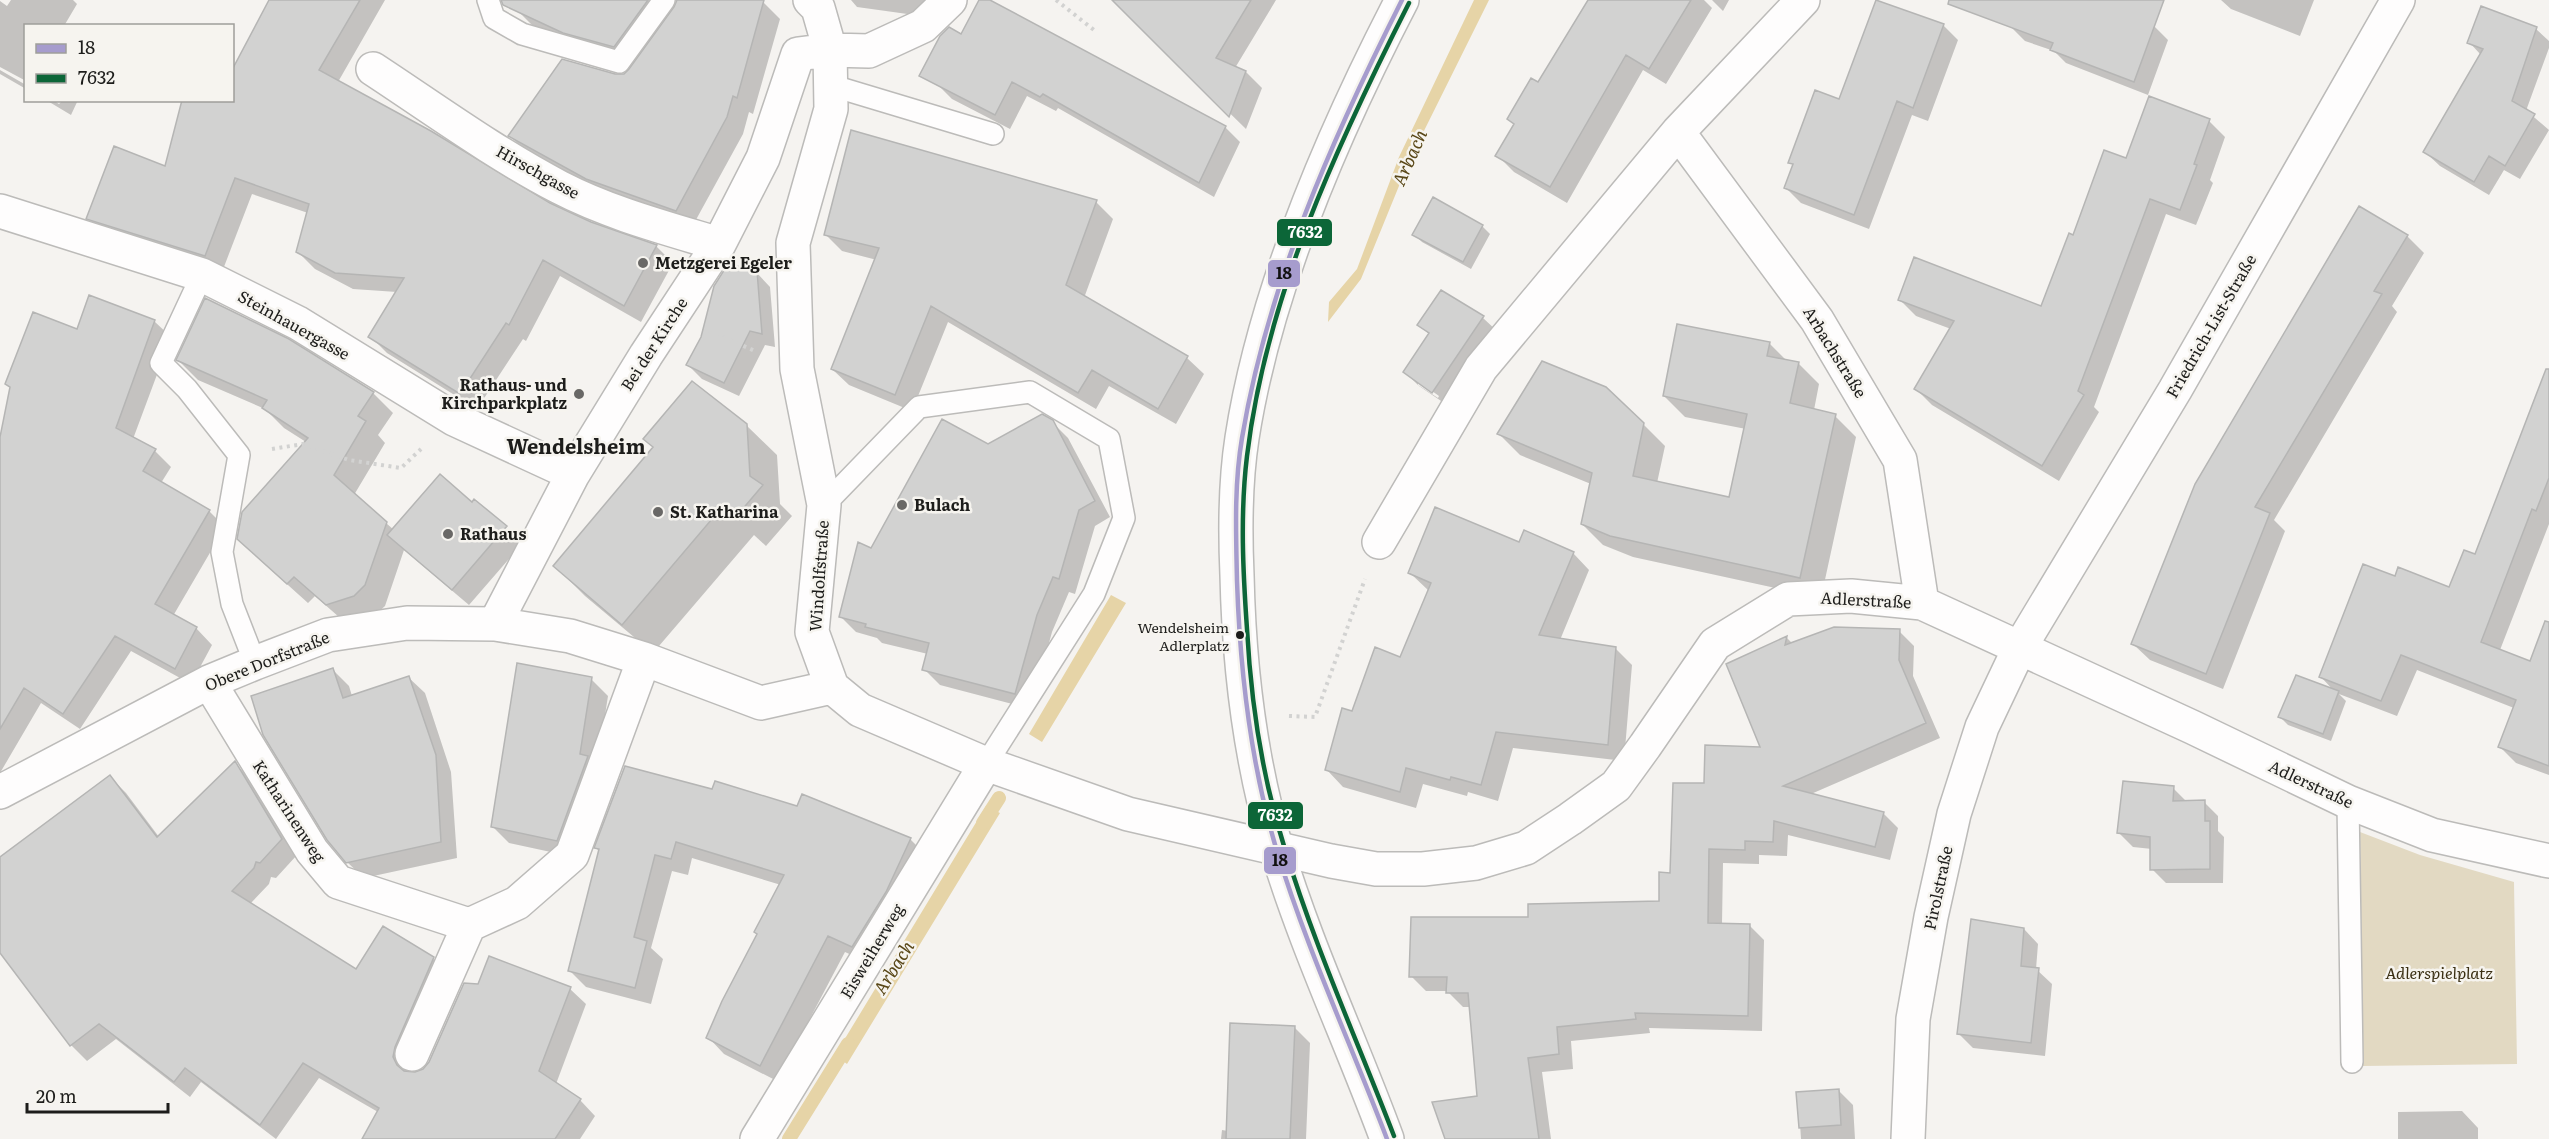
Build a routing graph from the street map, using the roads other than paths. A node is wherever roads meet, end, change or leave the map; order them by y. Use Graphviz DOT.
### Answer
graph roads {
  1 [pos="488,0"];
  2 [pos="664,0"];
  3 [pos="810,0"];
  4 [pos="950,0"];
  5 [pos="1402,0"];
  6 [pos="1803,0"];
  7 [pos="2398,0"];
  8 [pos="830,50"];
  9 [pos="373,69"];
  10 [pos="830,85"];
  11 [pos="1678,132"];
  12 [pos="993,134"];
  13 [pos="0,211"];
  14 [pos="719,244"];
  15 [pos="202,275"];
  16 [pos="573,474"];
  17 [pos="824,505"];
  18 [pos="1379,542"];
  19 [pos="1922,603"];
  20 [pos="495,624"];
  21 [pos="2019,649"];
  22 [pos="644,659"];
  23 [pos="255,663"];
  24 [pos="209,682"];
  25 [pos="832,687"];
  26 [pos="986,764"];
  27 [pos="0,792"];
  28 [pos="2348,802"];
  29 [pos="1276,847"];
  30 [pos="2549,861"];
  31 [pos="468,925"];
  32 [pos="412,1054"];
  33 [pos="2352,1062"];
  34 [pos="758,1139"];
  35 [pos="1387,1139"];
  36 [pos="1908,1139"];
  1 -- 2 [label="lane"];
  3 -- 8 [label="street, Windolfstraße"];
  4 -- 8 [label="street"];
  5 -- 29 [label="street"];
  6 -- 11 [label="street"];
  7 -- 21 [label="street, Friedrich-List-Straße"];
  8 -- 10 [label="street, Windolfstraße"];
  8 -- 14 [label="street, Bei der Kirche"];
  9 -- 14 [label="street, Hirschgasse"];
  10 -- 12 [label="lane"];
  10 -- 17 [label="street, Windolfstraße"];
  11 -- 18 [label="street"];
  11 -- 19 [label="street, Arbachstraße"];
  13 -- 15 [label="street, Steinhauergasse"];
  14 -- 16 [label="street, Bei der Kirche"];
  15 -- 16 [label="street, Steinhauergasse"];
  15 -- 23 [label="lane"];
  16 -- 20 [label="street, Bei der Kirche"];
  17 -- 25 [label="street, Windolfstraße"];
  17 -- 26 [label="lane"];
  19 -- 21 [label="street, Adlerstraße"];
  19 -- 29 [label="street, Adlerstraße"];
  20 -- 22 [label="street, Obere Dorfstraße"];
  20 -- 23 [label="street, Obere Dorfstraße"];
  21 -- 28 [label="street, Adlerstraße"];
  21 -- 36 [label="street, Pirolstraße"];
  22 -- 25 [label="street, Obere Dorfstraße"];
  22 -- 31 [label="street"];
  23 -- 24 [label="street, Obere Dorfstraße"];
  24 -- 27 [label="street, Obere Dorfstraße"];
  24 -- 31 [label="street, Katharinenweg"];
  25 -- 26 [label="street"];
  26 -- 29 [label="street"];
  26 -- 34 [label="street, Eisweiherweg"];
  28 -- 30 [label="street, Adlerstraße"];
  28 -- 33 [label="lane"];
  29 -- 35 [label="street"];
  31 -- 32 [label="street"];
}
